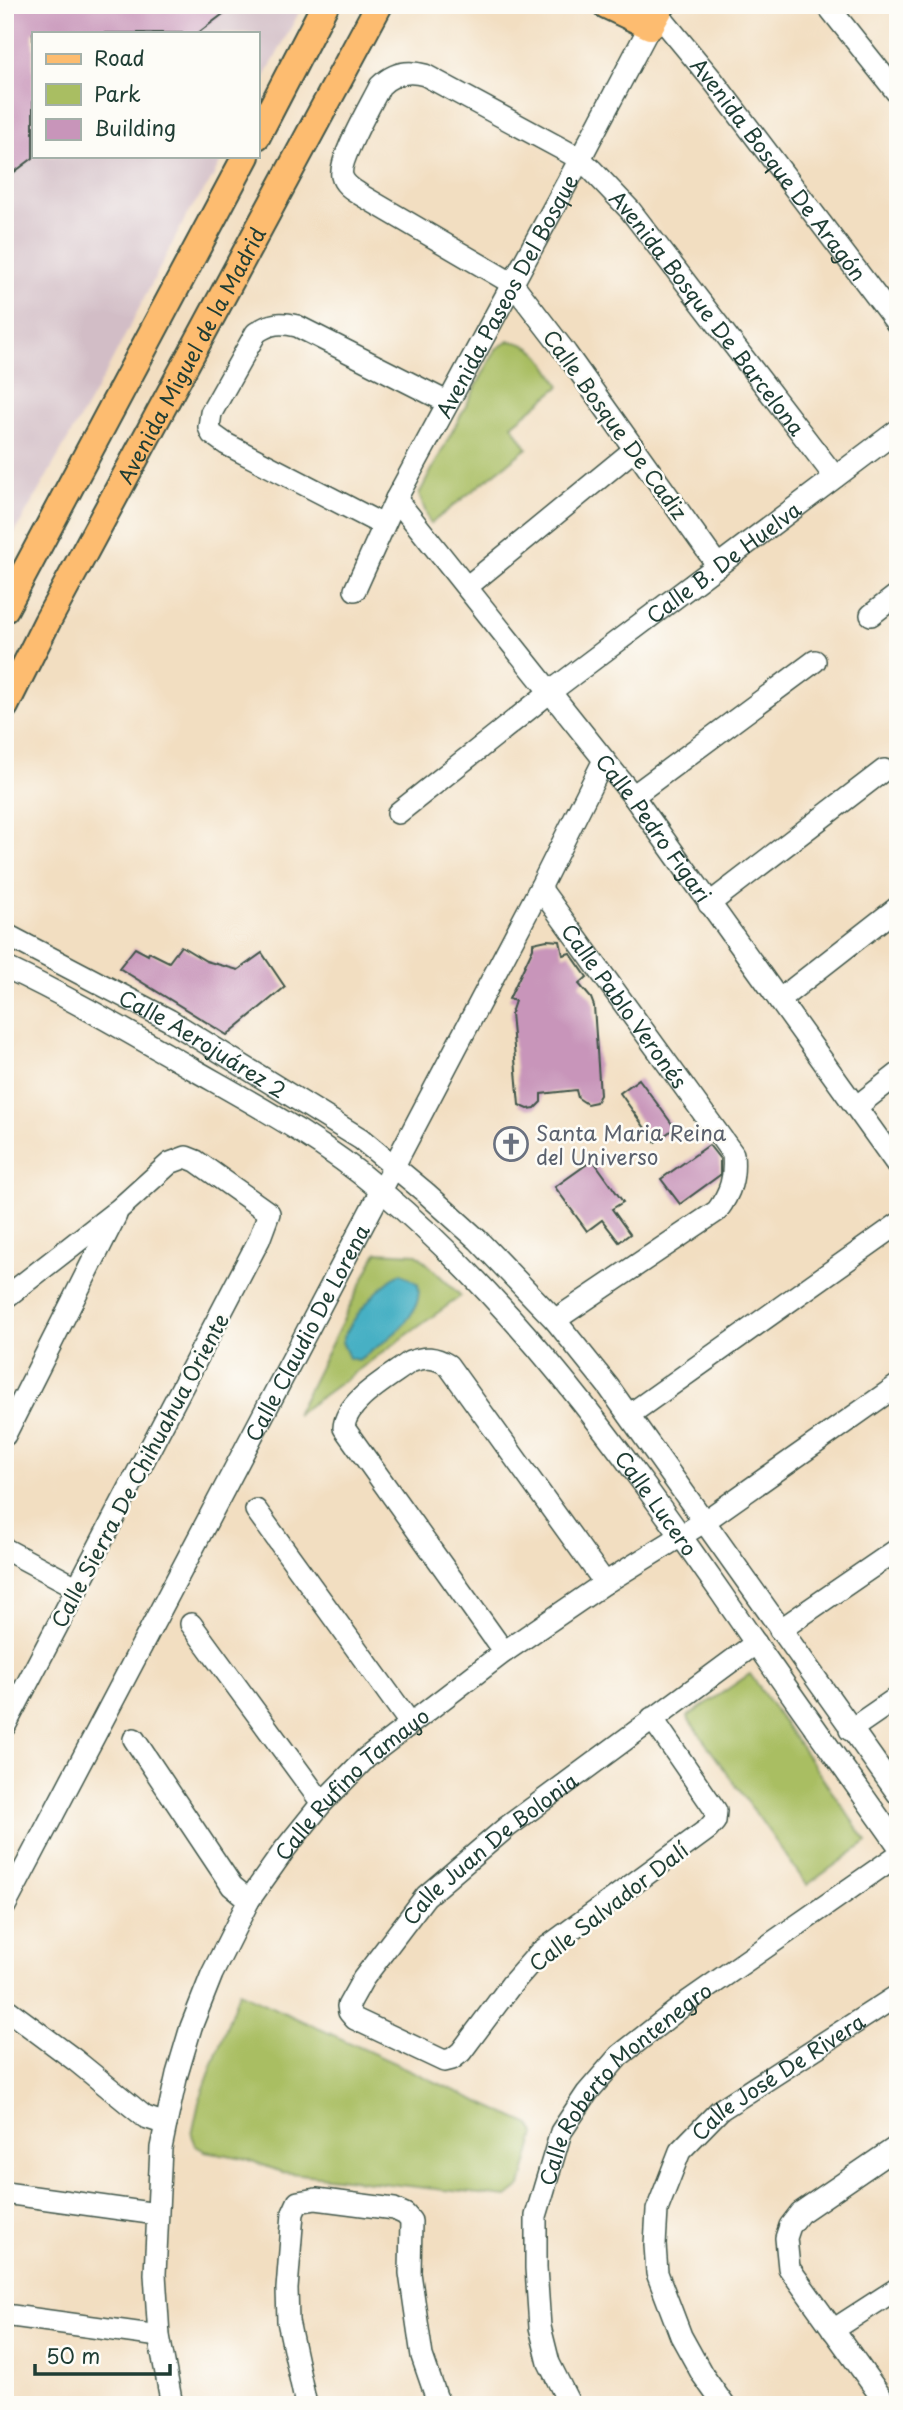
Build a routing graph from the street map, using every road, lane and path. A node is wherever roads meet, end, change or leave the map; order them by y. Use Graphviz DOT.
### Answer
graph roads {
  1 [pos="325,5"];
  2 [pos="379,5"];
  3 [pos="606,5"];
  4 [pos="827,5"];
  5 [pos="656,15"];
  6 [pos="898,94"];
  7 [pos="259,131"];
  8 [pos="245,158"];
  9 [pos="580,159"];
  10 [pos="513,284"];
  11 [pos="898,325"];
  12 [pos="447,402"];
  13 [pos="898,430"];
  14 [pos="635,449"];
  15 [pos="835,477"];
  16 [pos="396,499"];
  17 [pos="383,525"];
  18 [pos="718,566"];
  19 [pos="468,586"];
  20 [pos="355,590"];
  21 [pos="898,594"];
  22 [pos="5,608"];
  23 [pos="872,615"];
  24 [pos="815,661"];
  25 [pos="550,692"];
  26 [pos="5,706"];
  27 [pos="604,760"];
  28 [pos="884,769"];
  29 [pos="634,796"];
  30 [pos="398,813"];
  31 [pos="540,888"];
  32 [pos="709,904"];
  33 [pos="898,907"];
  34 [pos="5,934"];
  35 [pos="5,967"];
  36 [pos="779,1000"];
  37 [pos="898,1074"];
  38 [pos="856,1107"];
  39 [pos="898,1166"];
  40 [pos="393,1167"];
  41 [pos="380,1189"];
  42 [pos="119,1209"];
  43 [pos="898,1224"];
  44 [pos="5,1298"];
  45 [pos="555,1320"];
  46 [pos="898,1385"];
  47 [pos="629,1415"];
  48 [pos="5,1435"];
  49 [pos="256,1510"];
  50 [pos="705,1521"];
  51 [pos="681,1536"];
  52 [pos="5,1549"];
  53 [pos="898,1549"];
  54 [pos="605,1583"];
  55 [pos="78,1588"];
  56 [pos="191,1624"];
  57 [pos="780,1630"];
  58 [pos="755,1643"];
  59 [pos="504,1651"];
  60 [pos="898,1697"];
  61 [pos="652,1718"];
  62 [pos="410,1723"];
  63 [pos="5,1726"];
  64 [pos="850,1730"];
  65 [pos="134,1739"];
  66 [pos="898,1794"];
  67 [pos="322,1803"];
  68 [pos="898,1845"];
  69 [pos="898,1855"];
  70 [pos="249,1900"];
  71 [pos="5,1906"];
  72 [pos="898,1995"];
  73 [pos="5,2008"];
  74 [pos="452,2059"];
  75 [pos="166,2124"];
  76 [pos="898,2146"];
  77 [pos="5,2193"];
  78 [pos="157,2214"];
  79 [pos="898,2288"];
  80 [pos="5,2315"];
  81 [pos="833,2330"];
  82 [pos="159,2336"];
  83 [pos="172,2405"];
  84 [pos="306,2405"];
  85 [pos="439,2405"];
  86 [pos="570,2405"];
  87 [pos="724,2405"];
  88 [pos="887,2405"];
  1 -- 7 [label="main road"];
  2 -- 26 [label="main road, Avenida Miguel de la Madrid"];
  3 -- 5 [label="main road"];
  4 -- 6 [label="street"];
  5 -- 9 [label="street, Avenida Paseos Del Bosque"];
  5 -- 11 [label="street, Avenida Bosque De Aragón"];
  8 -- 22 [label="main road, Avenida Miguel de la Madrid"];
  9 -- 10 [label="street, Avenida Paseos Del Bosque"];
  9 -- 10 [label="street, Avenida Bosque De Barcelona"];
  9 -- 15 [label="street, Avenida Bosque De Barcelona"];
  10 -- 12 [label="street, Avenida Paseos Del Bosque"];
  10 -- 14 [label="street, Calle Bosque De Cadiz"];
  12 -- 16 [label="street, Avenida Paseos Del Bosque"];
  12 -- 17 [label="street"];
  13 -- 15 [label="street, Calle B. De Huelva"];
  14 -- 18 [label="street, Calle Bosque De Cadiz"];
  14 -- 19 [label="street"];
  15 -- 18 [label="street, Calle B. De Huelva"];
  16 -- 17 [label="street, Avenida Paseos Del Bosque"];
  16 -- 19 [label="street, Calle Pedro Figari"];
  17 -- 20 [label="street, Avenida Paseos Del Bosque"];
  18 -- 25 [label="street, Calle B. De Huelva"];
  19 -- 25 [label="street, Calle Pedro Figari"];
  21 -- 23 [label="street"];
  24 -- 29 [label="street"];
  25 -- 27 [label="street, Calle Pedro Figari"];
  25 -- 30 [label="street, Calle B. De Huelva"];
  27 -- 29 [label="street, Calle Pedro Figari"];
  27 -- 31 [label="street, Calle Claudio De Lorena"];
  28 -- 32 [label="street"];
  29 -- 32 [label="street, Calle Pedro Figari"];
  31 -- 40 [label="street, Calle Claudio De Lorena"];
  31 -- 45 [label="street, Calle Pablo Veronés"];
  32 -- 36 [label="street, Calle Pedro Figari"];
  33 -- 36 [label="street"];
  34 -- 40 [label="street, Calle Aerojuárez 2"];
  35 -- 41 [label="street, Calle Aerojuárez 2"];
  36 -- 38 [label="street, Calle Pedro Figari"];
  37 -- 38 [label="street"];
  38 -- 39 [label="street, Calle Pedro Figari"];
  40 -- 41 [label="street, Calle Claudio De Lorena"];
  40 -- 45 [label="street, Calle Lucero"];
  41 -- 51 [label="street, Calle Lucero"];
  41 -- 71 [label="street, Calle Claudio De Lorena"];
  42 -- 44 [label="street"];
  42 -- 48 [label="street"];
  42 -- 55 [label="street, Calle Sierra De Chihuahua Oriente"];
  43 -- 47 [label="street"];
  45 -- 47 [label="street, Calle Lucero"];
  46 -- 50 [label="street, Calle Rufino Tamayo"];
  47 -- 50 [label="street, Calle Lucero"];
  49 -- 62 [label="street"];
  50 -- 51 [label="street, Calle Rufino Tamayo"];
  50 -- 57 [label="street, Calle Lucero"];
  51 -- 54 [label="street, Calle Rufino Tamayo"];
  51 -- 58 [label="street, Calle Lucero"];
  52 -- 55 [label="street"];
  53 -- 57 [label="street"];
  54 -- 59 [label="street, Calle Rufino Tamayo"];
  54 -- 59 [label="street"];
  55 -- 63 [label="street, Calle Sierra De Chihuahua Oriente"];
  56 -- 67 [label="street"];
  57 -- 64 [label="street, Calle Lucero"];
  58 -- 61 [label="street, Calle Juan De Bolonia"];
  58 -- 68 [label="street, Calle Lucero"];
  59 -- 62 [label="street, Calle Rufino Tamayo"];
  60 -- 64 [label="street"];
  61 -- 74 [label="street, Calle Salvador Dalí"];
  61 -- 74 [label="street, Calle Juan De Bolonia"];
  62 -- 67 [label="street, Calle Rufino Tamayo"];
  64 -- 66 [label="street, Calle Lucero"];
  65 -- 70 [label="street"];
  67 -- 70 [label="street, Calle Rufino Tamayo"];
  69 -- 86 [label="street, Calle Roberto Montenegro"];
  70 -- 75 [label="street, Calle Rufino Tamayo"];
  72 -- 87 [label="street, Calle José De Rivera"];
  73 -- 75 [label="street"];
  75 -- 78 [label="street, Calle Rufino Tamayo"];
  76 -- 81 [label="street"];
  77 -- 78 [label="street"];
  78 -- 82 [label="street, Calle Rufino Tamayo"];
  79 -- 81 [label="street"];
  80 -- 82 [label="street"];
  81 -- 88 [label="street"];
  82 -- 83 [label="street, Calle Rufino Tamayo"];
  84 -- 85 [label="street"];
}
